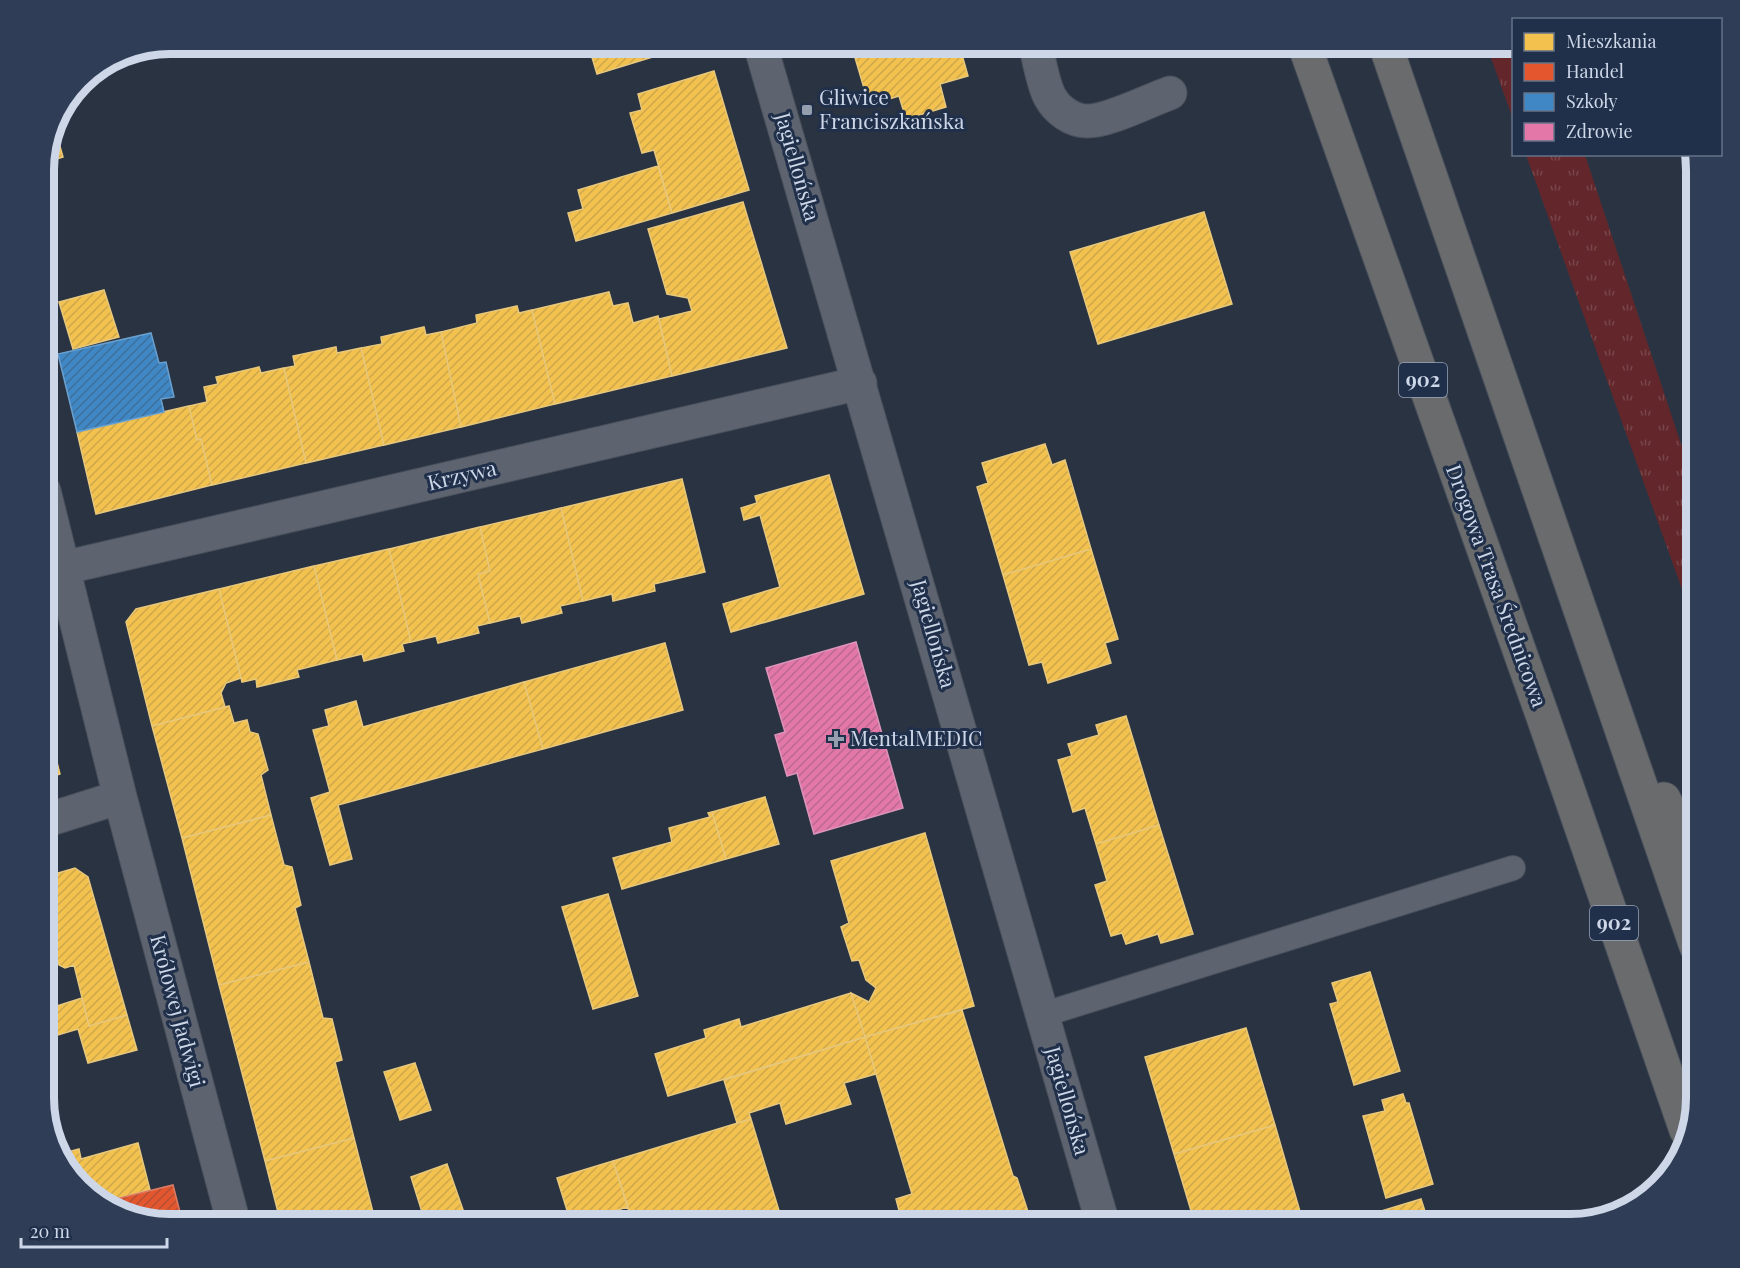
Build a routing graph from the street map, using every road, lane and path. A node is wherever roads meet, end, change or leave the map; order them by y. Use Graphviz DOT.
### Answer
graph roads {
  1 [pos="763,54"];
  2 [pos="1038,54"];
  3 [pos="1308,54"];
  4 [pos="1388,54"];
  5 [pos="1170,93"];
  6 [pos="860,383"];
  7 [pos="54,532"];
  8 [pos="63,568"];
  9 [pos="1610,693"];
  10 [pos="120,797"];
  11 [pos="54,818"];
  12 [pos="1686,843"];
  13 [pos="1513,868"];
  14 [pos="1686,917"];
  15 [pos="1042,1015"];
  16 [pos="1683,1123"];
  17 [pos="231,1214"];
  18 [pos="1100,1214"];
  1 -- 6 [label="street, Jagiellońska"];
  2 -- 5 [label="street"];
  3 -- 16 [label="main road, Drogowa Trasa Średnicowa / 902"];
  4 -- 9 [label="main road"];
  6 -- 8 [label="street, Krzywa"];
  6 -- 15 [label="street, Jagiellońska"];
  7 -- 8 [label="street"];
  8 -- 10 [label="street"];
  9 -- 12 [label="main road"];
  9 -- 14 [label="main road"];
  10 -- 11 [label="street"];
  10 -- 17 [label="street, Królowej Jadwigi"];
  13 -- 15 [label="lane"];
  15 -- 18 [label="street, Jagiellońska"];
}
